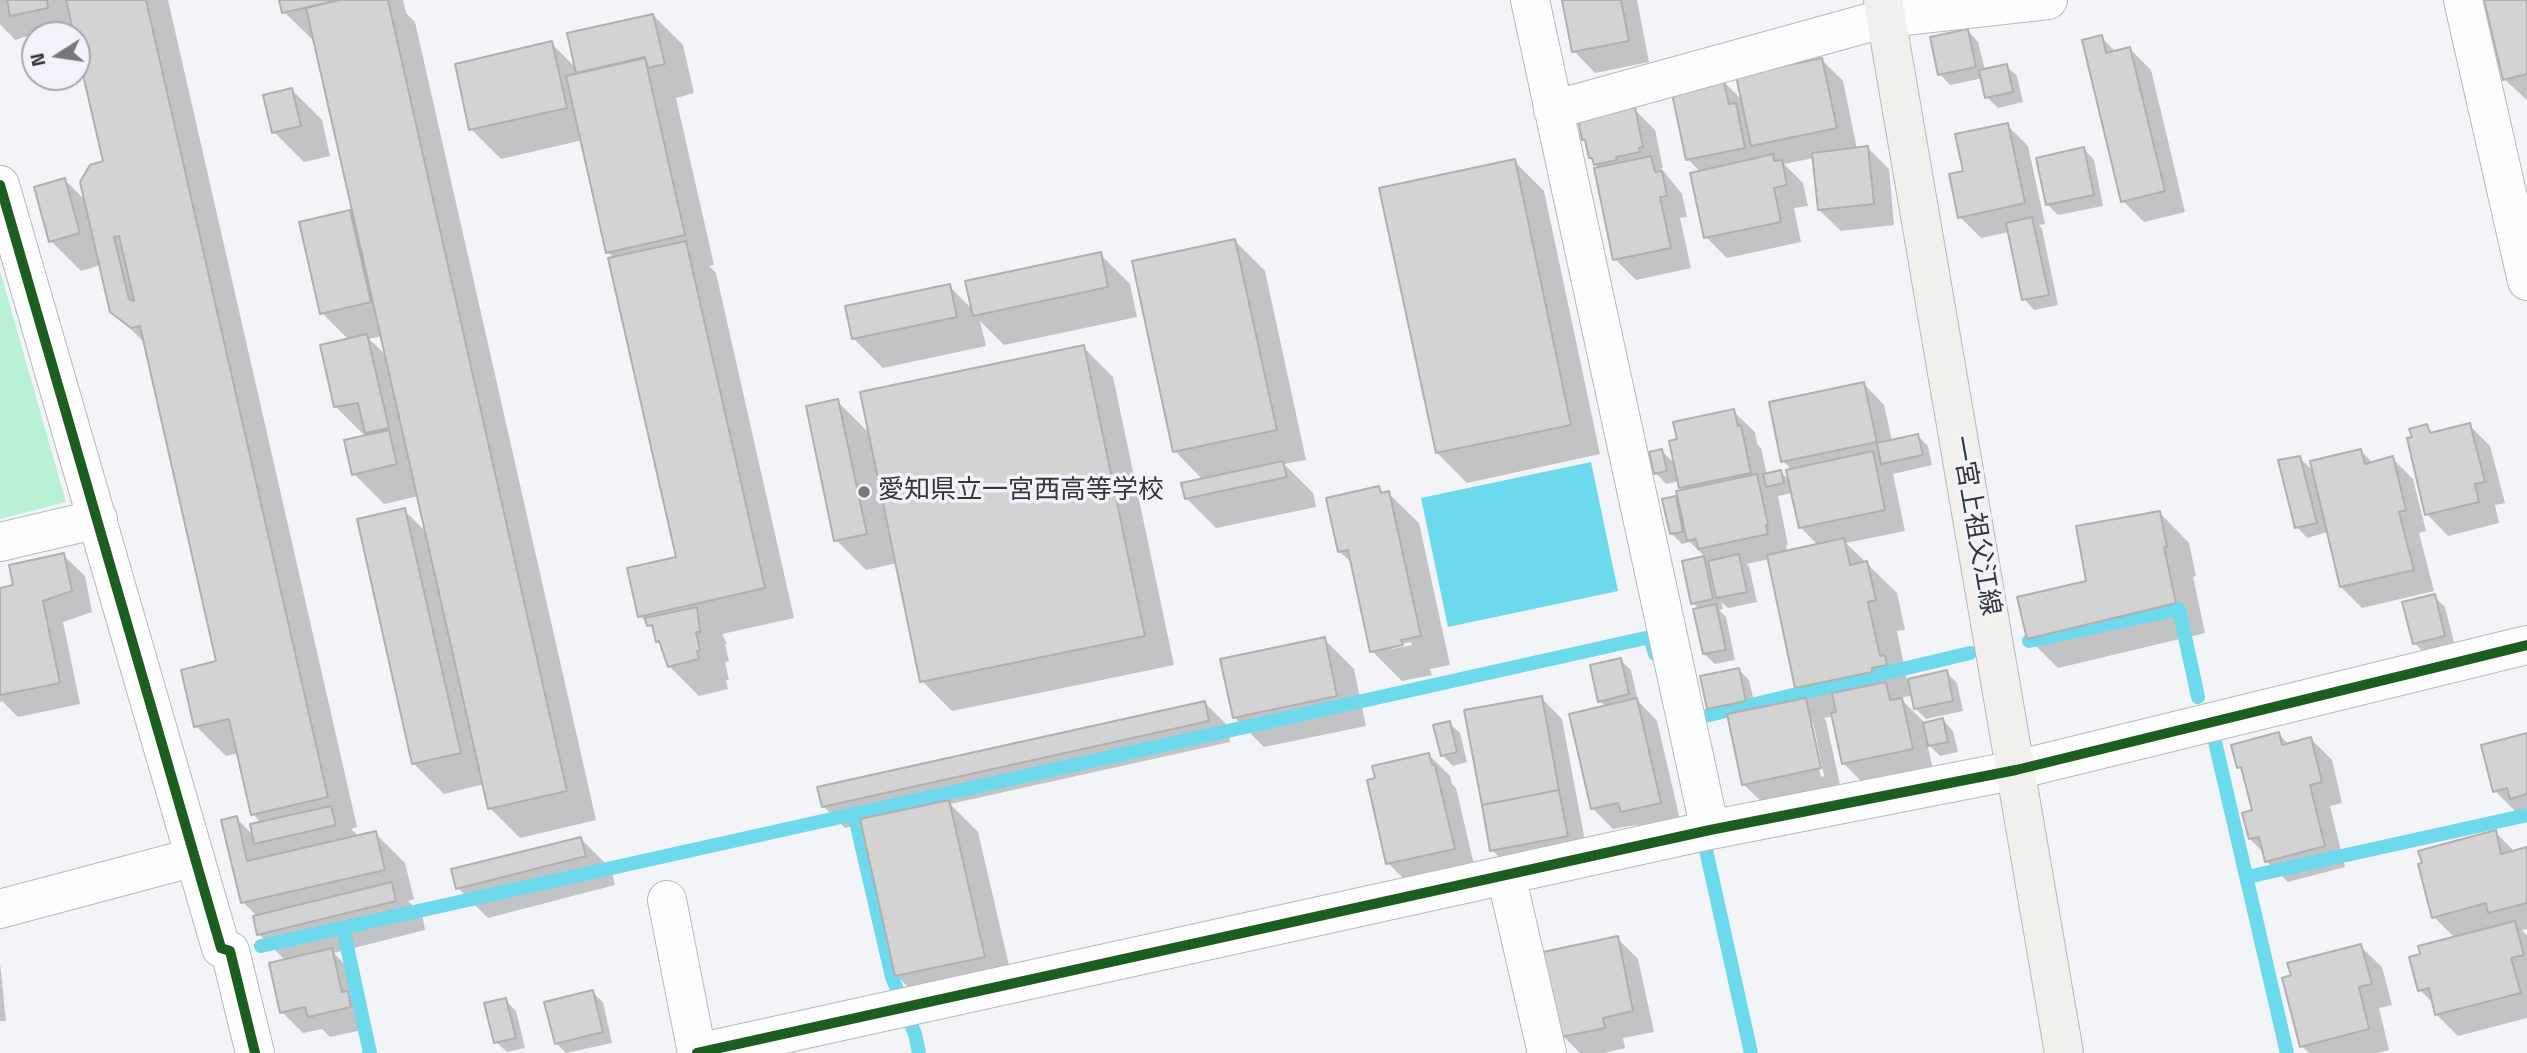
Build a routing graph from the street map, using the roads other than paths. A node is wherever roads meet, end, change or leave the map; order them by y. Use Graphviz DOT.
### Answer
graph roads {
  1 [pos="1530,0"];
  2 [pos="2048,0"];
  3 [pos="2463,0"];
  4 [pos="1884,9"];
  5 [pos="1553,110"];
  6 [pos="0,185"];
  7 [pos="2527,281"];
  8 [pos="98,519"];
  9 [pos="0,542"];
  10 [pos="2527,645"];
  11 [pos="2016,770"];
  12 [pos="1710,831"];
  13 [pos="195,857"];
  14 [pos="1506,875"];
  15 [pos="667,900"];
  16 [pos="0,909"];
  17 [pos="806,1041"];
  18 [pos="255,1053"];
  19 [pos="697,1053"];
  20 [pos="1547,1053"];
  21 [pos="2064,1053"];
  1 -- 5 [label="street"];
  2 -- 4 [label="street"];
  3 -- 7 [label="street"];
  4 -- 5 [label="street"];
  4 -- 11 [label="main road, 一宮上祖父江線"];
  5 -- 12 [label="street"];
  6 -- 8 [label="street"];
  8 -- 9 [label="street"];
  8 -- 13 [label="street"];
  10 -- 11 [label="street"];
  11 -- 12 [label="street"];
  11 -- 21 [label="main road, 一宮上祖父江線"];
  12 -- 14 [label="street"];
  13 -- 16 [label="street"];
  13 -- 18 [label="street"];
  14 -- 17 [label="street"];
  14 -- 20 [label="street"];
  15 -- 19 [label="street"];
  17 -- 19 [label="street"];
}
